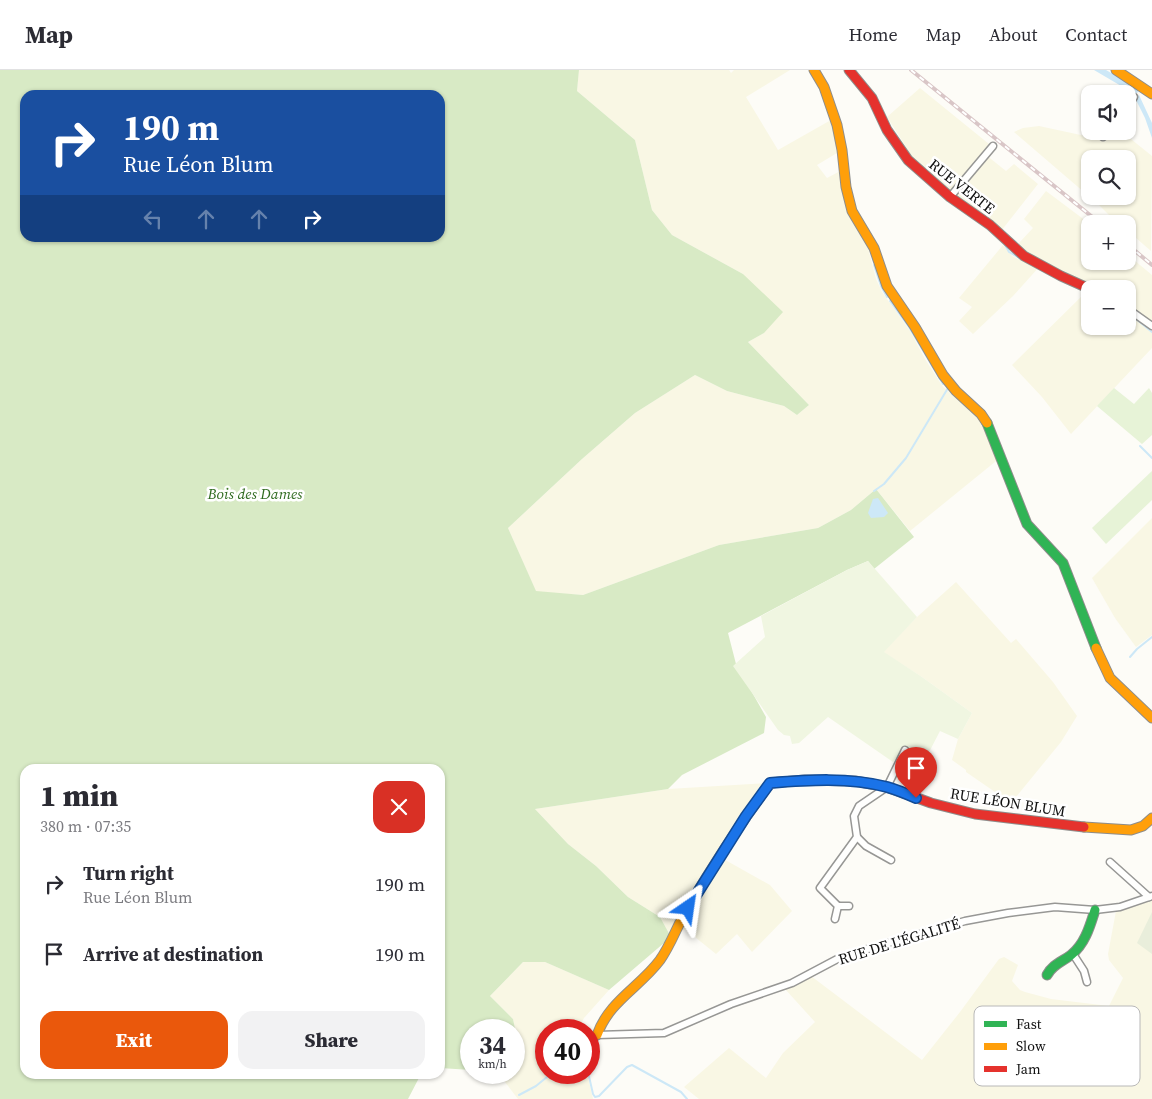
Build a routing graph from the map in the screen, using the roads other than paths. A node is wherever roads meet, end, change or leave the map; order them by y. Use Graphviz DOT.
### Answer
graph roads {
  1 [pos="814,70"];
  2 [pos="849,70"];
  3 [pos="1116,70"];
  4 [pos="1152,94"];
  5 [pos="993,146"];
  6 [pos="950,197"];
  7 [pos="1081,285"];
  8 [pos="1136,314"];
  9 [pos="1152,326"];
  10 [pos="1152,718"];
  11 [pos="905,750"];
  12 [pos="887,787"];
  13 [pos="1152,818"];
  14 [pos="858,837"];
  15 [pos="891,860"];
  16 [pos="1110,862"];
  17 [pos="1151,896"];
  18 [pos="838,906"];
  19 [pos="849,906"];
  20 [pos="1095,910"];
  21 [pos="835,918"];
  22 [pos="1073,954"];
  23 [pos="1047,974"];
  24 [pos="1087,982"];
  25 [pos="600,1025"];
  26 [pos="600,1035"];
  1 -- 10 [label="street"];
  2 -- 6 [label="street, RUE VERTE"];
  3 -- 4 [label="street"];
  5 -- 6 [label="street"];
  6 -- 7 [label="street, RUE VERTE"];
  8 -- 9 [label="street"];
  11 -- 12 [label="street"];
  12 -- 13 [label="street, RUE LÉON BLUM"];
  12 -- 14 [label="street"];
  12 -- 25 [label="street, RUE LÉON BLUM"];
  14 -- 15 [label="street"];
  14 -- 18 [label="street"];
  16 -- 17 [label="street"];
  17 -- 20 [label="street, RUE DE L'ÉGALITÉ"];
  18 -- 19 [label="street"];
  18 -- 21 [label="street"];
  20 -- 22 [label="street"];
  20 -- 26 [label="street, RUE DE L'ÉGALITÉ"];
  22 -- 23 [label="street"];
  22 -- 24 [label="street"];
}
